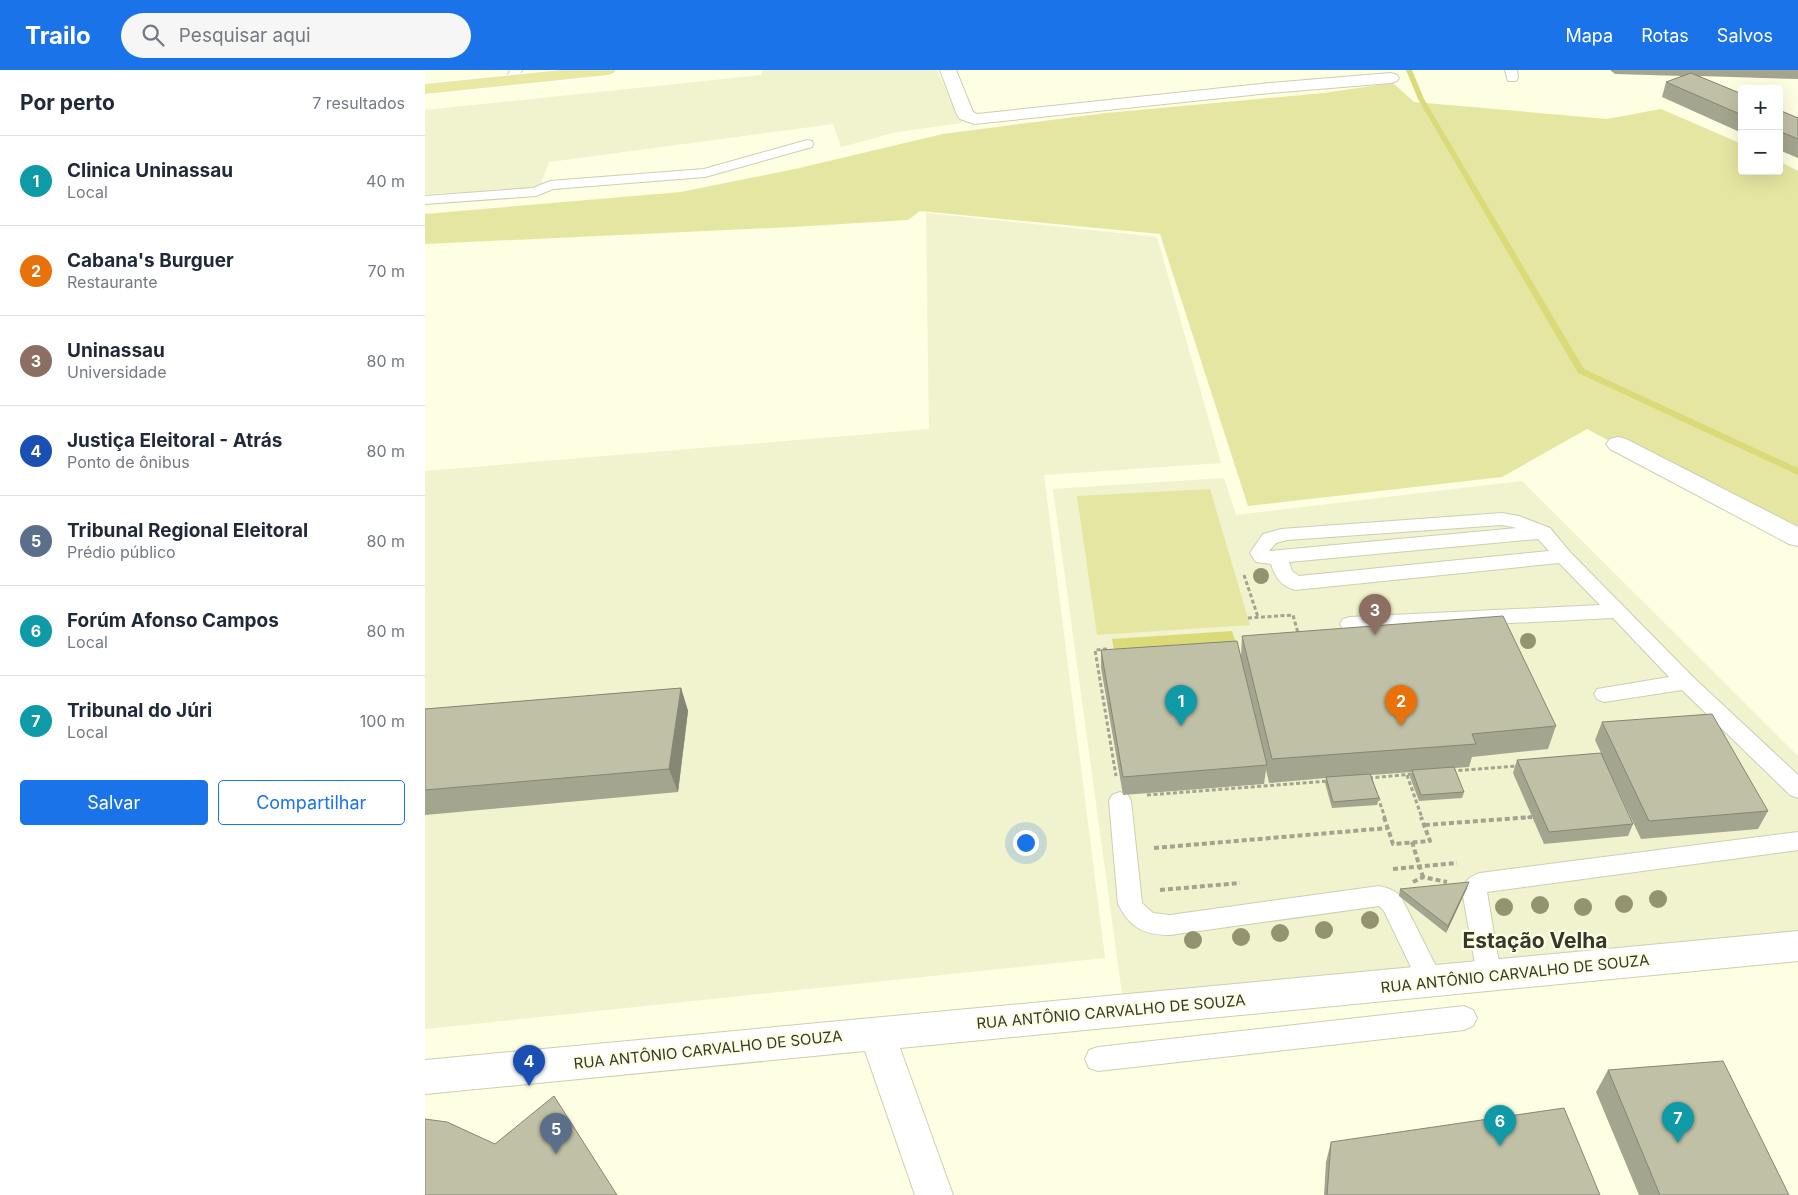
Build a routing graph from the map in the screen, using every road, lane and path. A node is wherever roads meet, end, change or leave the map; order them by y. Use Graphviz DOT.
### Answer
graph roads {
  1 [pos="607,70"];
  2 [pos="948,70"];
  3 [pos="514,75"];
  4 [pos="1391,78"];
  5 [pos="425,89"];
  6 [pos="807,144"];
  7 [pos="425,200"];
  8 [pos="1618,444"];
  9 [pos="1798,538"];
  10 [pos="1563,556"];
  11 [pos="1269,557"];
  12 [pos="1619,611"];
  13 [pos="1258,617"];
  14 [pos="1248,618"];
  15 [pos="1350,624"];
  16 [pos="1300,639"];
  17 [pos="1107,649"];
  18 [pos="1686,682"];
  19 [pos="1604,694"];
  20 [pos="1523,766"];
  21 [pos="1445,772"];
  22 [pos="1416,774"];
  23 [pos="1407,775"];
  24 [pos="1371,777"];
  25 [pos="1361,778"];
  26 [pos="1332,780"];
  27 [pos="1374,786"];
  28 [pos="1798,789"];
  29 [pos="1377,794"];
  30 [pos="1120,801"];
  31 [pos="1147,804"];
  32 [pos="1531,817"];
  33 [pos="1425,825"];
  34 [pos="1388,828"];
  35 [pos="1152,839"];
  36 [pos="1798,841"];
  37 [pos="1411,842"];
  38 [pos="1154,848"];
  39 [pos="1155,857"];
  40 [pos="1459,863"];
  41 [pos="1420,867"];
  42 [pos="1391,869"];
  43 [pos="1423,876"];
  44 [pos="1159,882"];
  45 [pos="1247,883"];
  46 [pos="1475,887"];
  47 [pos="1387,898"];
  48 [pos="1798,946"];
  49 [pos="1489,976"];
  50 [pos="1431,982"];
  51 [pos="1464,1018"];
  52 [pos="877,1033"];
  53 [pos="1098,1059"];
  54 [pos="425,1078"];
  55 [pos="934,1195"];
  1 -- 3 [label="main road"];
  2 -- 4 [label="street"];
  3 -- 5 [label="main road"];
  6 -- 7 [label="lane"];
  8 -- 9 [label="street"];
  10 -- 11 [label="lane"];
  10 -- 11 [label="lane"];
  10 -- 12 [label="lane"];
  11 -- 13 [label="path"];
  12 -- 15 [label="lane"];
  12 -- 18 [label="lane"];
  13 -- 14 [label="path"];
  13 -- 16 [label="path"];
  17 -- 30 [label="path"];
  18 -- 19 [label="lane"];
  18 -- 28 [label="lane"];
  20 -- 21 [label="path"];
  22 -- 23 [label="path"];
  23 -- 24 [label="path"];
  23 -- 33 [label="path"];
  24 -- 25 [label="path"];
  24 -- 27 [label="path"];
  26 -- 31 [label="path"];
  29 -- 34 [label="path"];
  30 -- 47 [label="lane"];
  32 -- 33 [label="path"];
  33 -- 37 [label="path"];
  34 -- 37 [label="path"];
  34 -- 38 [label="path"];
  35 -- 38 [label="path"];
  36 -- 46 [label="lane"];
  37 -- 41 [label="path"];
  38 -- 39 [label="path"];
  40 -- 41 [label="path"];
  41 -- 42 [label="path"];
  41 -- 43 [label="path"];
  43 -- 46 [label="path"];
  43 -- 47 [label="path"];
  44 -- 45 [label="path"];
  46 -- 49 [label="lane"];
  47 -- 50 [label="lane"];
  48 -- 49 [label="street, RUA ANTÔNIO CARVALHO DE SOUZA"];
  49 -- 50 [label="street, RUA ANTÔNIO CARVALHO DE SOUZA"];
  50 -- 52 [label="street, RUA ANTÔNIO CARVALHO DE SOUZA"];
  51 -- 53 [label="lane"];
  52 -- 54 [label="street, RUA ANTÔNIO CARVALHO DE SOUZA"];
  52 -- 55 [label="street"];
}
